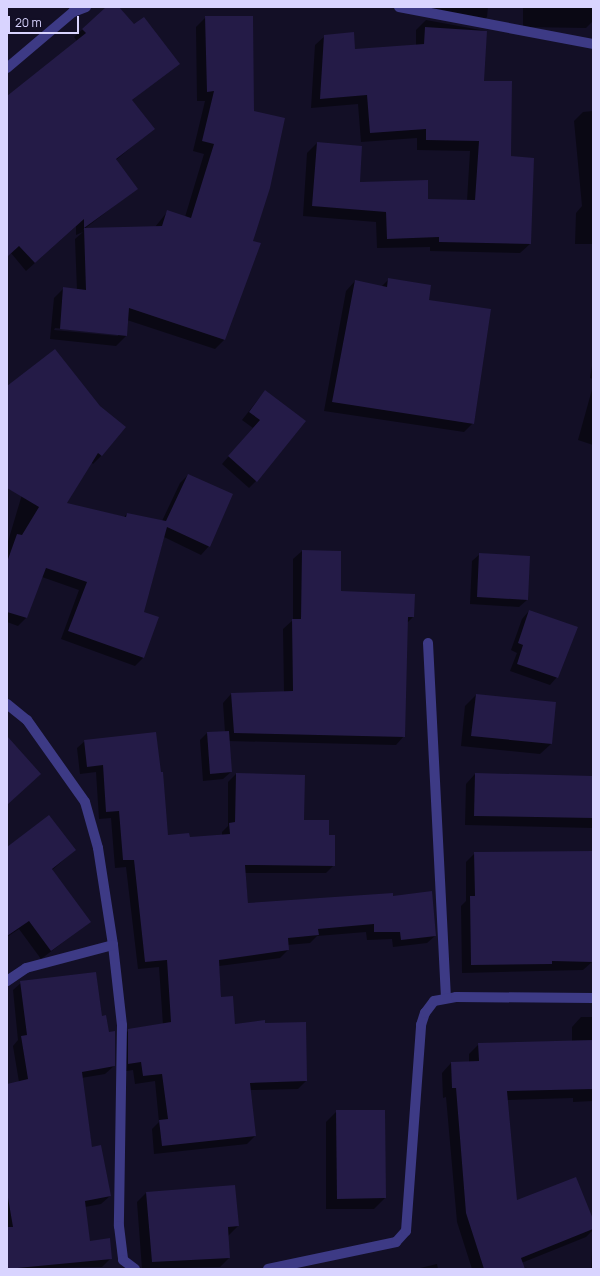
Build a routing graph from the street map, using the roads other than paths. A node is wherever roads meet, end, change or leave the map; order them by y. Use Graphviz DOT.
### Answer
graph roads {
  1 [pos="86,7"];
  2 [pos="399,7"];
  3 [pos="593,44"];
  4 [pos="7,68"];
  5 [pos="428,643"];
  6 [pos="7,704"];
  7 [pos="113,945"];
  8 [pos="7,980"];
  9 [pos="446,998"];
  10 [pos="593,998"];
  11 [pos="135,1269"];
  12 [pos="268,1269"];
  1 -- 4 [label="street"];
  2 -- 3 [label="street"];
  5 -- 9 [label="street"];
  6 -- 7 [label="street"];
  7 -- 8 [label="street"];
  7 -- 11 [label="street"];
  9 -- 10 [label="street"];
  9 -- 12 [label="street"];
}
